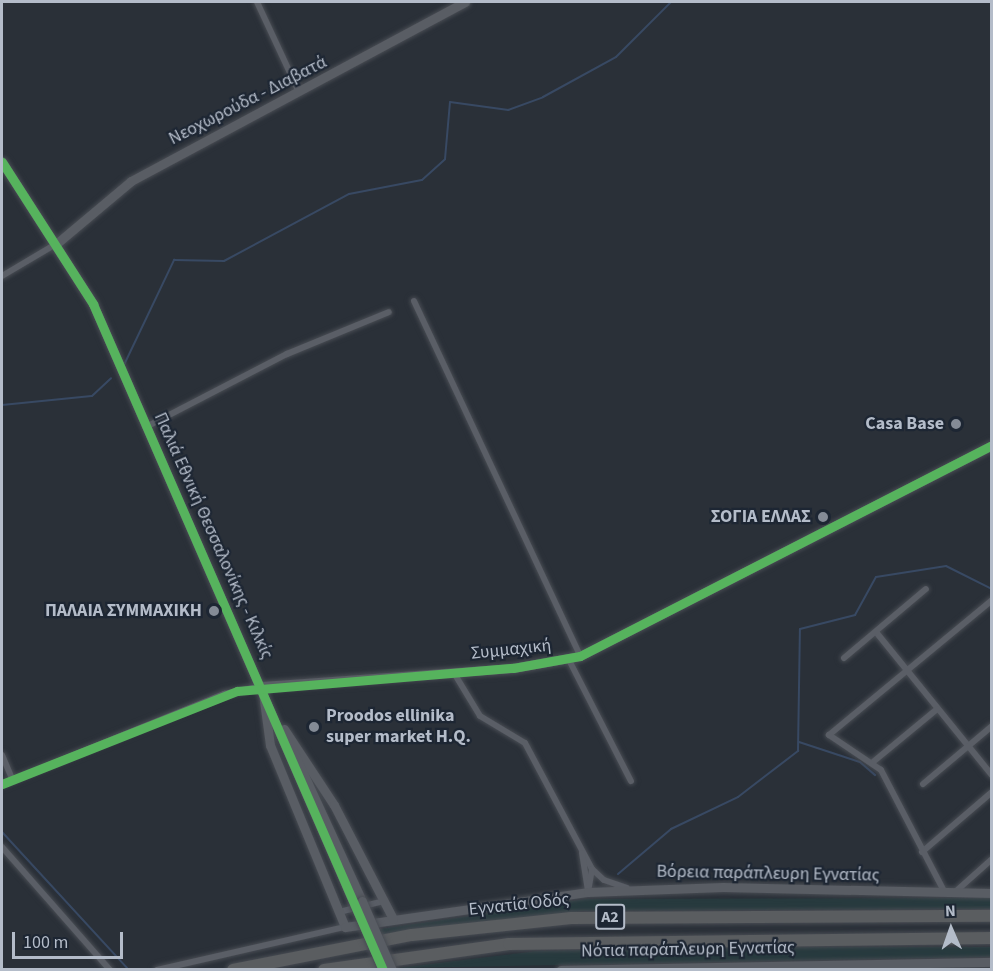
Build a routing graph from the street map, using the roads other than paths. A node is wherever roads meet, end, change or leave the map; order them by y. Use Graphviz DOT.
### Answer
graph roads {
  1 [pos="257,2"];
  2 [pos="465,2"];
  3 [pos="300,93"];
  4 [pos="2,162"];
  5 [pos="56,244"];
  6 [pos="2,276"];
  7 [pos="414,301"];
  8 [pos="388,312"];
  9 [pos="146,427"];
  10 [pos="992,445"];
  11 [pos="926,589"];
  12 [pos="992,600"];
  13 [pos="876,632"];
  14 [pos="580,656"];
  15 [pos="844,658"];
  16 [pos="569,660"];
  17 [pos="904,670"];
  18 [pos="454,673"];
  19 [pos="262,686"];
  20 [pos="937,708"];
  21 [pos="273,713"];
  22 [pos="992,726"];
  23 [pos="967,746"];
  24 [pos="2,755"];
  25 [pos="873,762"];
  26 [pos="992,775"];
  27 [pos="12,779"];
  28 [pos="631,781"];
  29 [pos="2,784"];
  30 [pos="923,784"];
  31 [pos="992,792"];
  32 [pos="2,847"];
  33 [pos="922,852"];
  34 [pos="582,853"];
  35 [pos="992,859"];
  36 [pos="592,868"];
  37 [pos="635,890"];
  38 [pos="588,892"];
  39 [pos="949,893"];
  40 [pos="992,893"];
  41 [pos="384,901"];
  42 [pos="358,903"];
  43 [pos="339,912"];
  44 [pos="992,916"];
  45 [pos="393,919"];
  46 [pos="345,927"];
  47 [pos="992,938"];
  48 [pos="992,962"];
  49 [pos="816,964"];
  50 [pos="848,968"];
  51 [pos="110,969"];
  52 [pos="156,969"];
  53 [pos="233,969"];
  54 [pos="324,969"];
  55 [pos="383,969"];
  56 [pos="392,969"];
  57 [pos="561,969"];
  58 [pos="825,969"];
  1 -- 3 [label="street"];
  2 -- 3 [label="street, Νεοχωρούδα - Διαβατά"];
  3 -- 5 [label="street, Νεοχωρούδα - Διαβατά"];
  4 -- 5 [label="street, Παλιά Εθνική Θεσσαλονίκης - Κιλκίς"];
  5 -- 6 [label="street"];
  5 -- 9 [label="street, Παλιά Εθνική Θεσσαλονίκης - Κιλκίς"];
  7 -- 14 [label="street"];
  8 -- 9 [label="street"];
  9 -- 19 [label="street, Παλιά Εθνική Θεσσαλονίκης - Κιλκίς"];
  10 -- 14 [label="street, Συμμαχική"];
  11 -- 13 [label="street"];
  12 -- 17 [label="street"];
  13 -- 15 [label="street"];
  13 -- 17 [label="street"];
  14 -- 16 [label="street, Συμμαχική"];
  16 -- 18 [label="street, Συμμαχική"];
  16 -- 28 [label="street"];
  17 -- 20 [label="street"];
  17 -- 25 [label="street"];
  18 -- 19 [label="street, Συμμαχική"];
  18 -- 34 [label="street"];
  19 -- 21 [label="street, Παλιά Εθνική Θεσσαλονίκης - Κιλκίς"];
  19 -- 27 [label="street, Συμμαχική"];
  19 -- 43 [label="street"];
  20 -- 23 [label="street"];
  20 -- 25 [label="street"];
  21 -- 41 [label="street"];
  21 -- 42 [label="street, Παλιά Εθνική Θεσσαλονίκης - Κιλκίς"];
  22 -- 23 [label="street"];
  23 -- 26 [label="street"];
  23 -- 30 [label="street"];
  24 -- 27 [label="street"];
  25 -- 33 [label="street"];
  27 -- 29 [label="street, Συμμαχική"];
  31 -- 33 [label="street"];
  32 -- 51 [label="street"];
  33 -- 39 [label="street"];
  34 -- 36 [label="street"];
  34 -- 38 [label="street"];
  35 -- 39 [label="street"];
  36 -- 37 [label="street"];
  36 -- 38 [label="street"];
  37 -- 38 [label="street, Βόρεια παράπλευρη Εγνατίας"];
  37 -- 39 [label="street, Βόρεια παράπλευρη Εγνατίας"];
  38 -- 45 [label="street, Βόρεια παράπλευρη Εγνατίας"];
  39 -- 40 [label="street, Βόρεια παράπλευρη Εγνατίας"];
  41 -- 43 [label="street"];
  41 -- 45 [label="street"];
  42 -- 55 [label="street, Παλιά Εθνική Θεσσαλονίκης - Κιλκίς, bridge"];
  42 -- 56 [label="street, Παλιά Εθνική Θεσσαλονίκης - Κιλκίς, bridge"];
  43 -- 46 [label="street"];
  44 -- 53 [label="highway, Εγνατία Οδός / Α2"];
  45 -- 46 [label="street, Βόρεια παράπλευρη Εγνατίας"];
  46 -- 52 [label="street, Βόρεια παράπλευρη Εγνατίας"];
  47 -- 54 [label="highway, Εγνατία Οδός / Α2"];
  48 -- 50 [label="street"];
  49 -- 50 [label="street, Νότια παράπλευρη Εγνατίας"];
  49 -- 57 [label="street, Νότια παράπλευρη Εγνατίας"];
  49 -- 58 [label="street"];
}
